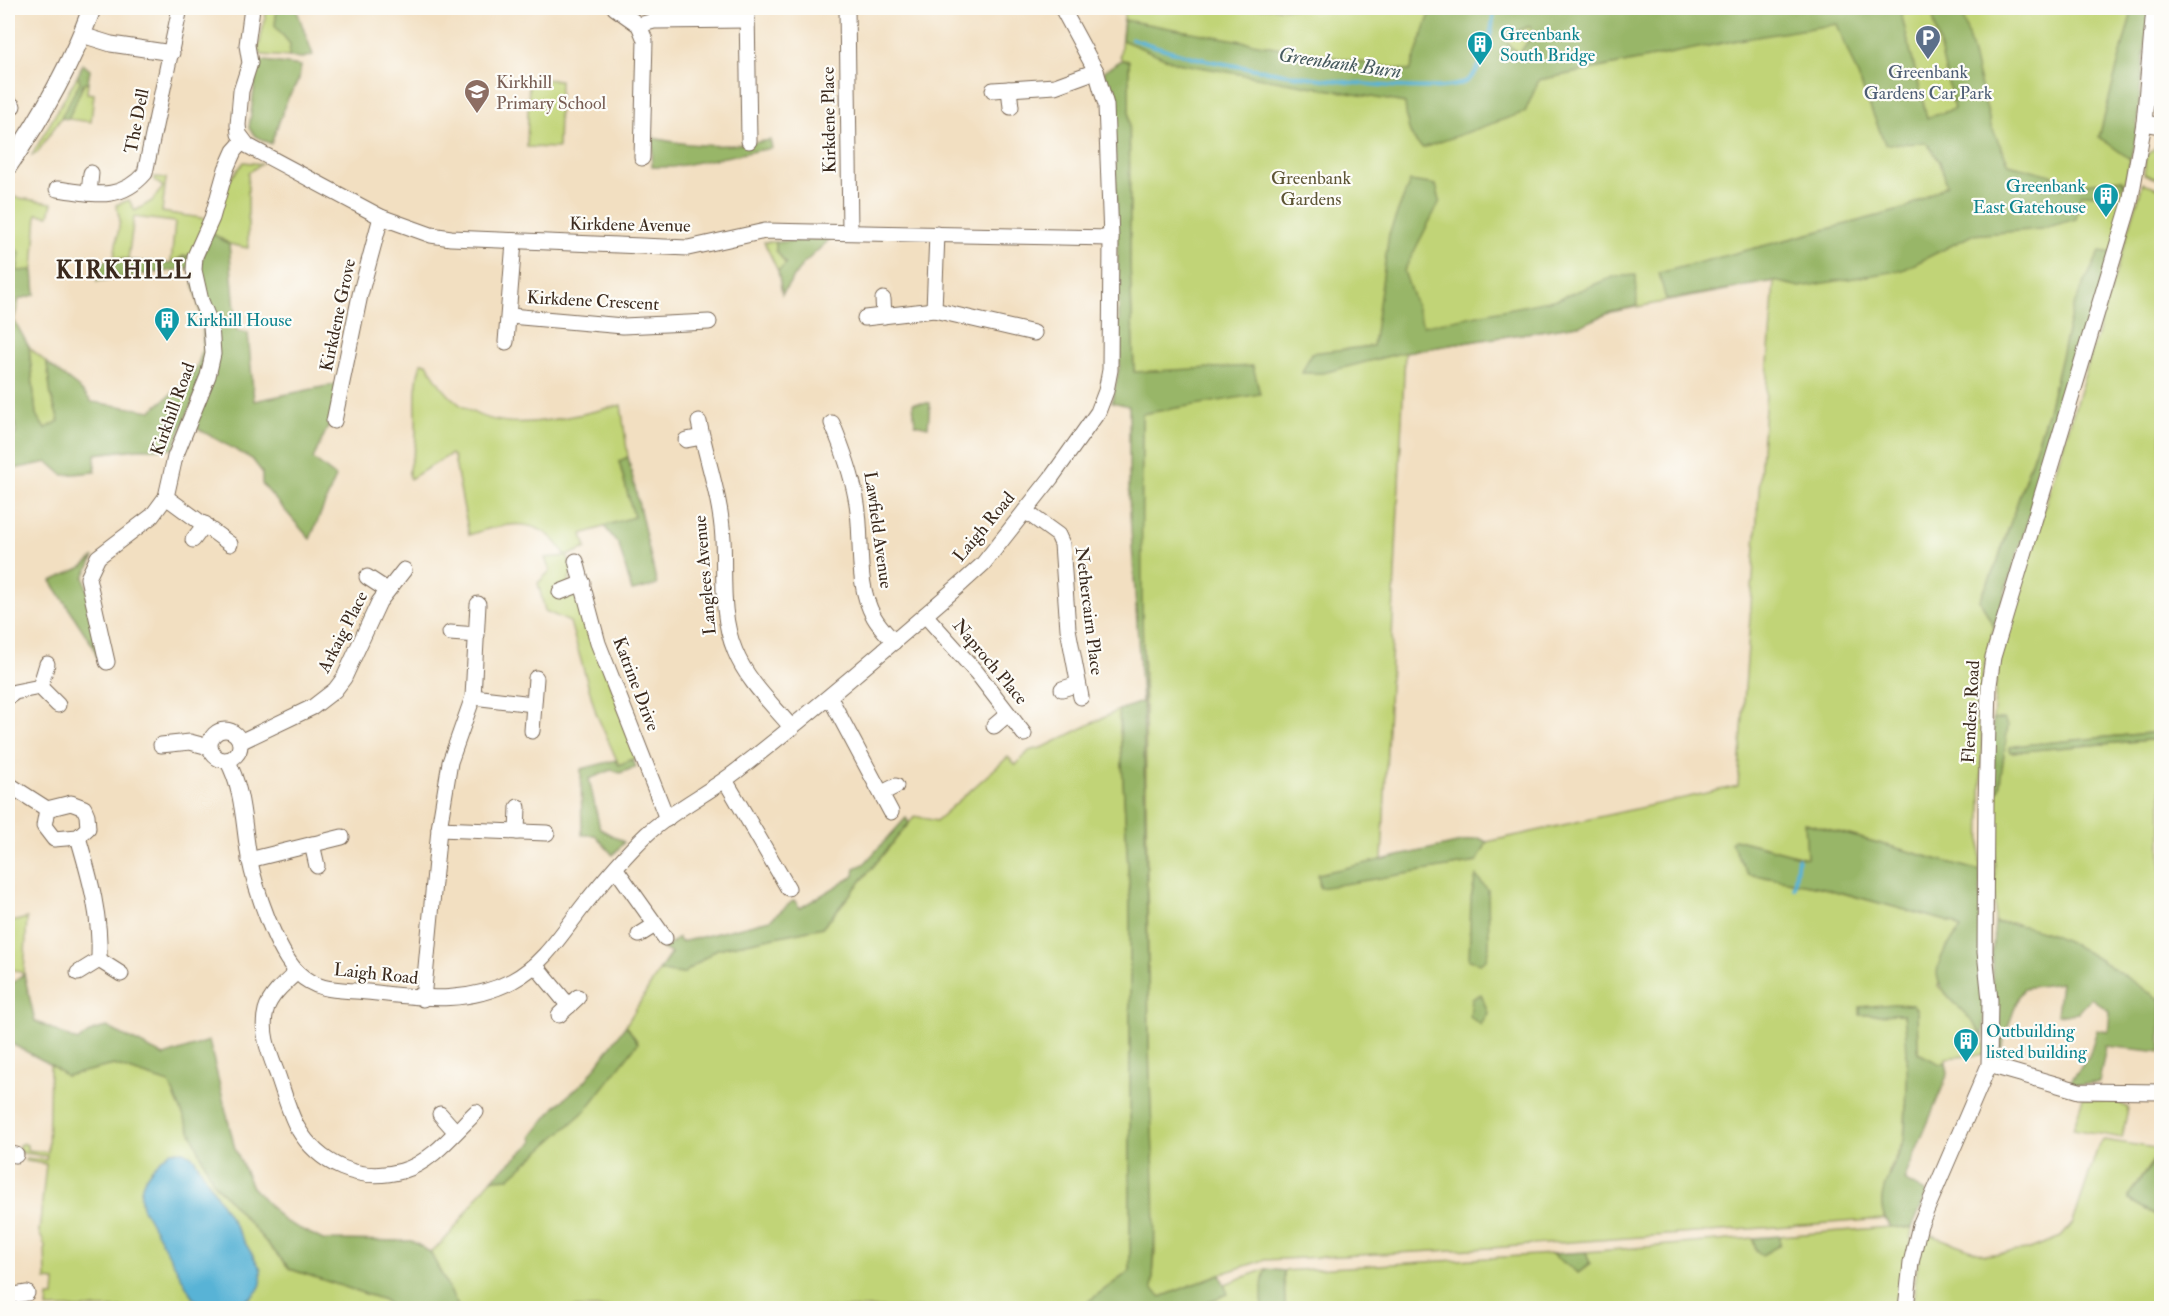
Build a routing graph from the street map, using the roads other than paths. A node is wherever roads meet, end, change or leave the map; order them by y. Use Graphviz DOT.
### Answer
graph roads {
  1 [pos="92,8"];
  2 [pos="180,8"];
  3 [pos="252,8"];
  4 [pos="615,8"];
  5 [pos="847,8"];
  6 [pos="1062,8"];
  7 [pos="2154,8"];
  8 [pos="747,14"];
  9 [pos="639,25"];
  10 [pos="82,35"];
  11 [pos="172,53"];
  12 [pos="1096,71"];
  13 [pos="1009,89"];
  14 [pos="993,90"];
  15 [pos="1011,106"];
  16 [pos="2144,123"];
  17 [pos="2162,126"];
  18 [pos="243,141"];
  19 [pos="749,141"];
  20 [pos="642,158"];
  21 [pos="8,166"];
  22 [pos="91,173"];
  23 [pos="57,189"];
  24 [pos="89,193"];
  25 [pos="381,217"];
  26 [pos="850,231"];
  27 [pos="937,234"];
  28 [pos="1110,238"];
  29 [pos="514,242"];
  30 [pos="883,299"];
  31 [pos="934,310"];
  32 [pos="1023,314"];
  33 [pos="510,316"];
  34 [pos="884,316"];
  35 [pos="865,318"];
  36 [pos="709,322"];
  37 [pos="506,342"];
  38 [pos="342,412"];
  39 [pos="832,423"];
  40 [pos="686,440"];
  41 [pos="166,497"];
  42 [pos="1024,511"];
  43 [pos="205,524"];
  44 [pos="193,540"];
  45 [pos="230,544"];
  46 [pos="576,561"];
  47 [pos="404,570"];
  48 [pos="367,578"];
  49 [pos="583,583"];
  50 [pos="387,590"];
  51 [pos="560,592"];
  52 [pos="478,604"];
  53 [pos="925,615"];
  54 [pos="450,633"];
  55 [pos="477,635"];
  56 [pos="894,642"];
  57 [pos="107,662"];
  58 [pos="47,664"];
  59 [pos="536,678"];
  60 [pos="40,687"];
  61 [pos="1062,689"];
  62 [pos="473,696"];
  63 [pos="8,697"];
  64 [pos="830,698"];
  65 [pos="533,704"];
  66 [pos="58,705"];
  67 [pos="1008,714"];
  68 [pos="994,726"];
  69 [pos="792,728"];
  70 [pos="532,730"];
  71 [pos="1024,734"];
  72 [pos="240,742"];
  73 [pos="161,746"];
  74 [pos="209,747"];
  75 [pos="227,760"];
  76 [pos="725,780"];
  77 [pos="8,784"];
  78 [pos="896,786"];
  79 [pos="882,793"];
  80 [pos="518,807"];
  81 [pos="47,809"];
  82 [pos="891,812"];
  83 [pos="667,819"];
  84 [pos="439,829"];
  85 [pos="517,832"];
  86 [pos="547,833"];
  87 [pos="78,837"];
  88 [pos="342,837"];
  89 [pos="312,844"];
  90 [pos="249,860"];
  91 [pos="316,866"];
  92 [pos="616,869"];
  93 [pos="788,888"];
  94 [pos="655,925"];
  95 [pos="639,936"];
  96 [pos="665,938"];
  97 [pos="99,960"];
  98 [pos="535,965"];
  99 [pos="297,972"];
  100 [pos="78,973"];
  101 [pos="120,974"];
  102 [pos="423,999"];
  103 [pos="569,1006"];
  104 [pos="1989,1065"];
  105 [pos="2162,1092"];
  106 [pos="476,1112"];
  107 [pos="440,1114"];
  108 [pos="456,1131"];
  109 [pos="27,1293"];
  110 [pos="8,1296"];
  111 [pos="1906,1308"];
  1 -- 10 [label="street"];
  2 -- 11 [label="street, The Dell"];
  3 -- 18 [label="street"];
  4 -- 9 [label="street"];
  5 -- 26 [label="street, Kirkdene Place"];
  6 -- 12 [label="street, Laigh Road"];
  7 -- 16 [label="street, Flenders Road"];
  8 -- 9 [label="street"];
  8 -- 19 [label="street"];
  9 -- 20 [label="street"];
  10 -- 11 [label="street"];
  10 -- 21 [label="street"];
  11 -- 24 [label="street, The Dell"];
  12 -- 13 [label="street"];
  12 -- 28 [label="street, Laigh Road"];
  13 -- 14 [label="street"];
  13 -- 15 [label="street"];
  16 -- 17 [label="street"];
  16 -- 104 [label="street, Flenders Road"];
  18 -- 25 [label="street, Kirkdene Avenue"];
  18 -- 41 [label="street, Kirkhill Road"];
  22 -- 24 [label="street"];
  23 -- 24 [label="street, The Dell"];
  25 -- 29 [label="street, Kirkdene Avenue"];
  25 -- 38 [label="street, Kirkdene Grove"];
  26 -- 27 [label="street, Kirkdene Avenue"];
  26 -- 29 [label="street, Kirkdene Avenue"];
  27 -- 28 [label="street, Kirkdene Avenue"];
  27 -- 31 [label="street"];
  28 -- 42 [label="street, Laigh Road"];
  29 -- 33 [label="street, Kirkdene Crescent"];
  30 -- 34 [label="street"];
  31 -- 32 [label="street"];
  31 -- 34 [label="street"];
  33 -- 36 [label="street, Kirkdene Crescent"];
  33 -- 37 [label="street, Kirkdene Crescent"];
  34 -- 35 [label="street"];
  39 -- 56 [label="street, Lawfield Avenue"];
  40 -- 69 [label="street, Langlees Avenue"];
  41 -- 43 [label="street"];
  41 -- 57 [label="street, Kirkhill Road"];
  42 -- 53 [label="street, Laigh Road"];
  42 -- 61 [label="street, Nethercairn Place"];
  43 -- 44 [label="street"];
  43 -- 45 [label="street"];
  46 -- 49 [label="street, Katrine Drive"];
  47 -- 50 [label="street, Arkaig Place"];
  48 -- 50 [label="street, Arkaig Place"];
  49 -- 51 [label="street"];
  49 -- 83 [label="street, Katrine Drive"];
  50 -- 72 [label="street, Arkaig Place"];
  52 -- 55 [label="street"];
  53 -- 56 [label="street, Laigh Road"];
  53 -- 67 [label="street, Naproch Place"];
  54 -- 55 [label="street"];
  55 -- 62 [label="street"];
  56 -- 64 [label="street, Laigh Road"];
  58 -- 60 [label="street"];
  59 -- 65 [label="street"];
  60 -- 63 [label="street"];
  60 -- 66 [label="street"];
  62 -- 65 [label="street"];
  62 -- 84 [label="street"];
  64 -- 69 [label="street, Laigh Road"];
  64 -- 79 [label="street"];
  65 -- 70 [label="street"];
  67 -- 68 [label="street"];
  67 -- 71 [label="street, Naproch Place"];
  69 -- 76 [label="street, Laigh Road"];
  72 -- 74 [label="street"];
  72 -- 75 [label="street"];
  73 -- 74 [label="street"];
  74 -- 75 [label="street"];
  75 -- 90 [label="street, Laigh Road"];
  76 -- 83 [label="street, Laigh Road"];
  76 -- 93 [label="street"];
  77 -- 81 [label="street"];
  78 -- 79 [label="street"];
  79 -- 82 [label="street"];
  80 -- 85 [label="street"];
  81 -- 87 [label="street"];
  81 -- 87 [label="street"];
  83 -- 92 [label="street, Laigh Road"];
  84 -- 85 [label="street"];
  84 -- 102 [label="street"];
  85 -- 86 [label="street"];
  87 -- 97 [label="street"];
  88 -- 89 [label="street"];
  89 -- 90 [label="street"];
  89 -- 91 [label="street"];
  90 -- 99 [label="street, Laigh Road"];
  92 -- 94 [label="street"];
  92 -- 98 [label="street, Laigh Road"];
  94 -- 95 [label="street"];
  94 -- 96 [label="street"];
  97 -- 100 [label="street"];
  97 -- 101 [label="street"];
  98 -- 102 [label="street, Laigh Road"];
  98 -- 103 [label="street"];
  99 -- 102 [label="street, Laigh Road"];
  99 -- 108 [label="street"];
  104 -- 105 [label="street"];
  104 -- 111 [label="street, Flenders Road"];
  106 -- 108 [label="street"];
  107 -- 108 [label="street"];
  109 -- 110 [label="street"];
}
